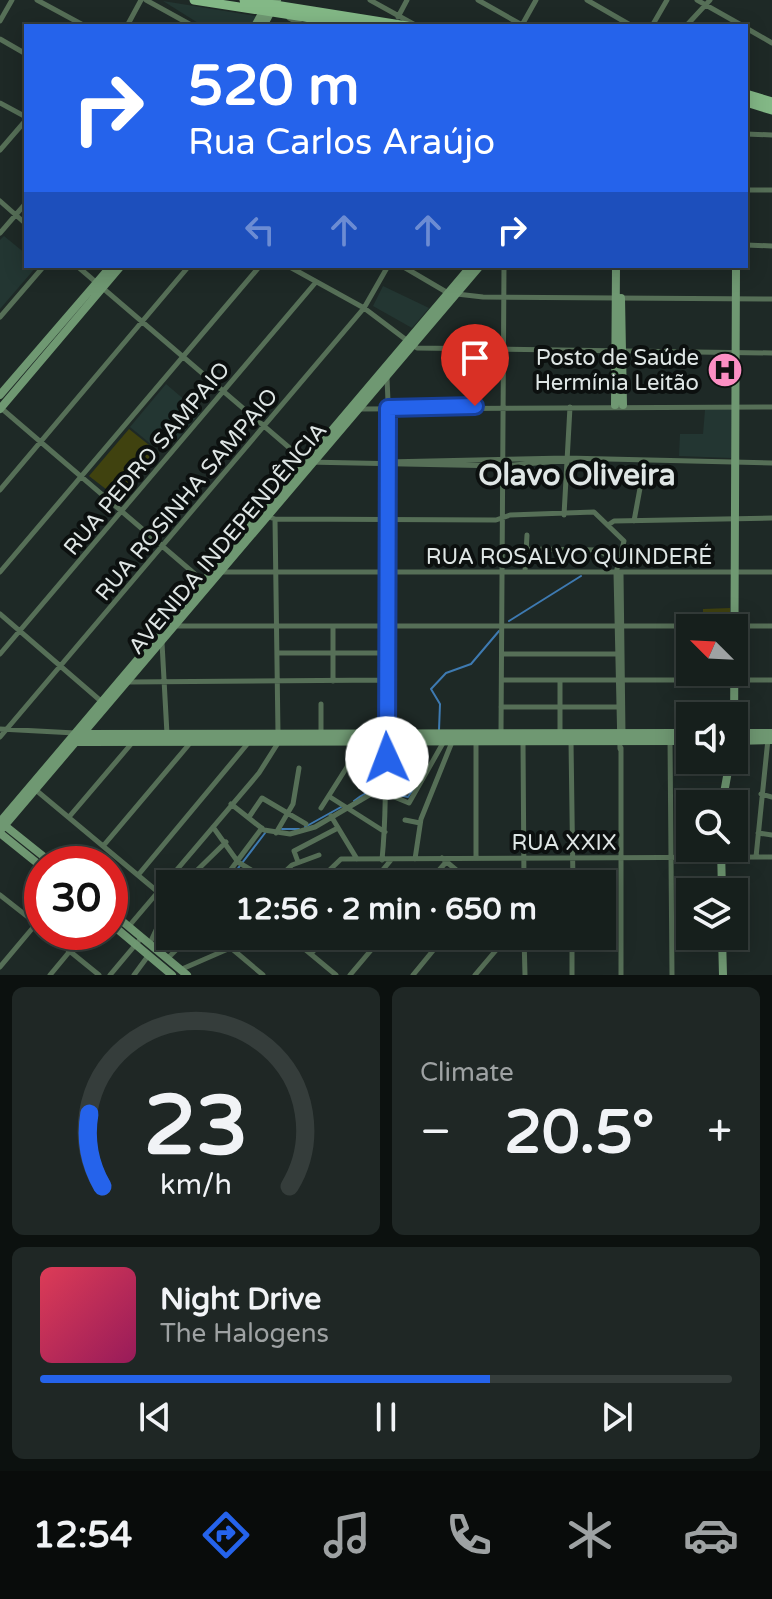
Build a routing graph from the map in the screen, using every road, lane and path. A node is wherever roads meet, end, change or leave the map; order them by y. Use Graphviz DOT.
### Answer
graph roads {
  1 [pos="12,0"];
  2 [pos="37,0"];
  3 [pos="144,0"];
  4 [pos="194,0"];
  5 [pos="244,0"];
  6 [pos="370,0"];
  7 [pos="407,0"];
  8 [pos="478,0"];
  9 [pos="536,0"];
  10 [pos="587,0"];
  11 [pos="667,0"];
  12 [pos="697,0"];
  13 [pos="708,2"];
  14 [pos="267,4"];
  15 [pos="285,15"];
  16 [pos="396,20"];
  17 [pos="0,21"];
  18 [pos="81,24"];
  19 [pos="128,24"];
  20 [pos="189,24"];
  21 [pos="256,24"];
  22 [pos="263,24"];
  23 [pos="301,24"];
  24 [pos="348,24"];
  25 [pos="403,24"];
  26 [pos="410,24"];
  27 [pos="522,24"];
  28 [pos="524,24"];
  29 [pos="629,24"];
  30 [pos="653,24"];
  31 [pos="688,24"];
  32 [pos="740,24"];
  33 [pos="748,29"];
  34 [pos="0,39"];
  35 [pos="772,43"];
  36 [pos="24,53"];
  37 [pos="748,95"];
  38 [pos="772,102"];
  39 [pos="0,103"];
  40 [pos="748,103"];
  41 [pos="772,110"];
  42 [pos="24,117"];
  43 [pos="24,120"];
  44 [pos="748,134"];
  45 [pos="772,135"];
  46 [pos="0,150"];
  47 [pos="748,190"];
  48 [pos="772,190"];
  49 [pos="0,201"];
  50 [pos="24,205"];
  51 [pos="15,215"];
  52 [pos="24,222"];
  53 [pos="0,233"];
  54 [pos="748,245"];
  55 [pos="772,246"];
  56 [pos="42,268"];
  57 [pos="79,268"];
  58 [pos="110,268"];
  59 [pos="119,268"];
  60 [pos="187,268"];
  61 [pos="258,268"];
  62 [pos="292,268"];
  63 [pos="387,268"];
  64 [pos="406,268"];
  65 [pos="470,268"];
  66 [pos="478,268"];
  67 [pos="504,268"];
  68 [pos="619,268"];
  69 [pos="736,268"];
  70 [pos="316,282"];
  71 [pos="100,285"];
  72 [pos="453,293"];
  73 [pos="503,297"];
  74 [pos="619,298"];
  75 [pos="737,299"];
  76 [pos="772,299"];
  77 [pos="364,308"];
  78 [pos="0,317"];
  79 [pos="143,321"];
  80 [pos="411,342"];
  81 [pos="48,345"];
  82 [pos="503,348"];
  83 [pos="619,352"];
  84 [pos="772,353"];
  85 [pos="736,354"];
  86 [pos="185,357"];
  87 [pos="384,374"];
  88 [pos="224,390"];
  89 [pos="0,395"];
  90 [pos="503,405"];
  91 [pos="619,405"];
  92 [pos="357,406"];
  93 [pos="570,407"];
  94 [pos="736,407"];
  95 [pos="772,407"];
  96 [pos="0,408"];
  97 [pos="388,408"];
  98 [pos="264,426"];
  99 [pos="41,443"];
  100 [pos="567,460"];
  101 [pos="645,461"];
  102 [pos="310,462"];
  103 [pos="387,463"];
  104 [pos="503,463"];
  105 [pos="736,463"];
  106 [pos="772,463"];
  107 [pos="81,477"];
  108 [pos="0,490"];
  109 [pos="122,512"];
  110 [pos="564,515"];
  111 [pos="268,516"];
  112 [pos="503,517"];
  113 [pos="772,518"];
  114 [pos="389,519"];
  115 [pos="735,519"];
  116 [pos="634,521"];
  117 [pos="608,525"];
  118 [pos="527,535"];
  119 [pos="163,546"];
  120 [pos="526,549"];
  121 [pos="619,569"];
  122 [pos="503,571"];
  123 [pos="525,571"];
  124 [pos="0,572"];
  125 [pos="222,572"];
  126 [pos="735,572"];
  127 [pos="772,572"];
  128 [pos="275,573"];
  129 [pos="389,573"];
  130 [pos="204,582"];
  131 [pos="0,614"];
  132 [pos="735,614"];
  133 [pos="176,626"];
  134 [pos="503,626"];
  135 [pos="748,626"];
  136 [pos="772,626"];
  137 [pos="276,627"];
  138 [pos="333,627"];
  139 [pos="386,627"];
  140 [pos="619,627"];
  141 [pos="676,627"];
  142 [pos="20,631"];
  143 [pos="162,643"];
  144 [pos="277,653"];
  145 [pos="333,653"];
  146 [pos="386,653"];
  147 [pos="0,654"];
  148 [pos="502,654"];
  149 [pos="616,654"];
  150 [pos="61,667"];
  151 [pos="385,680"];
  152 [pos="502,680"];
  153 [pos="560,680"];
  154 [pos="619,680"];
  155 [pos="676,680"];
  156 [pos="748,680"];
  157 [pos="772,680"];
  158 [pos="278,681"];
  159 [pos="333,681"];
  160 [pos="129,682"];
  161 [pos="164,682"];
  162 [pos="105,704"];
  163 [pos="321,704"];
  164 [pos="501,707"];
  165 [pos="560,707"];
  166 [pos="617,707"];
  167 [pos="3,729"];
  168 [pos="167,735"];
  169 [pos="321,735"];
  170 [pos="555,736"];
  171 [pos="676,736"];
  172 [pos="770,736"];
  173 [pos="0,737"];
  174 [pos="78,737"];
  175 [pos="670,737"];
  176 [pos="191,738"];
  177 [pos="278,738"];
  178 [pos="308,738"];
  179 [pos="387,738"];
  180 [pos="501,738"];
  181 [pos="676,738"];
  182 [pos="748,738"];
  183 [pos="571,740"];
  184 [pos="356,741"];
  185 [pos="523,741"];
  186 [pos="620,741"];
  187 [pos="133,742"];
  188 [pos="249,742"];
  189 [pos="416,742"];
  190 [pos="448,742"];
  191 [pos="476,742"];
  192 [pos="299,768"];
  193 [pos="382,784"];
  194 [pos="37,791"];
  195 [pos="385,794"];
  196 [pos="761,794"];
  197 [pos="330,797"];
  198 [pos="772,797"];
  199 [pos="231,804"];
  200 [pos="321,808"];
  201 [pos="347,809"];
  202 [pos="289,812"];
  203 [pos="331,816"];
  204 [pos="69,817"];
  205 [pos="249,817"];
  206 [pos="405,820"];
  207 [pos="420,823"];
  208 [pos="306,824"];
  209 [pos="1,827"];
  210 [pos="213,827"];
  211 [pos="336,829"];
  212 [pos="268,831"];
  213 [pos="385,832"];
  214 [pos="758,833"];
  215 [pos="772,835"];
  216 [pos="226,842"];
  217 [pos="104,845"];
  218 [pos="28,846"];
  219 [pos="24,849"];
  220 [pos="319,855"];
  221 [pos="573,856"];
  222 [pos="676,856"];
  223 [pos="748,856"];
  224 [pos="620,857"];
  225 [pos="671,857"];
  226 [pos="756,857"];
  227 [pos="772,857"];
  228 [pos="476,858"];
  229 [pos="524,858"];
  230 [pos="415,859"];
  231 [pos="444,859"];
  232 [pos="357,860"];
  233 [pos="382,860"];
  234 [pos="391,860"];
  235 [pos="298,862"];
  236 [pos="239,863"];
  237 [pos="175,870"];
  238 [pos="197,870"];
  239 [pos="233,870"];
  240 [pos="250,870"];
  241 [pos="289,870"];
  242 [pos="327,870"];
  243 [pos="383,870"];
  244 [pos="437,870"];
  245 [pos="457,870"];
  246 [pos="524,870"];
  247 [pos="573,870"];
  248 [pos="139,874"];
  249 [pos="156,890"];
  250 [pos="156,892"];
  251 [pos="1,898"];
  252 [pos="24,915"];
  253 [pos="129,926"];
  254 [pos="156,927"];
  255 [pos="128,934"];
  256 [pos="24,938"];
  257 [pos="156,938"];
  258 [pos="146,946"];
  259 [pos="177,950"];
  260 [pos="227,950"];
  261 [pos="233,950"];
  262 [pos="306,950"];
  263 [pos="314,950"];
  264 [pos="371,950"];
  265 [pos="434,950"];
  266 [pos="496,950"];
  267 [pos="524,950"];
  268 [pos="572,950"];
  269 [pos="722,950"];
  270 [pos="70,951"];
  271 [pos="311,954"];
  272 [pos="168,959"];
  273 [pos="0,967"];
  274 [pos="178,973"];
  275 [pos="50,975"];
  276 [pos="99,975"];
  277 [pos="110,975"];
  278 [pos="134,975"];
  279 [pos="263,975"];
  280 [pos="336,975"];
  281 [pos="350,975"];
  282 [pos="413,975"];
  283 [pos="475,975"];
  284 [pos="525,975"];
  285 [pos="572,975"];
  286 [pos="621,975"];
  287 [pos="672,975"];
  288 [pos="723,975"];
  1 -- 17 [label="street"];
  2 -- 18 [label="street"];
  3 -- 19 [label="street"];
  3 -- 20 [label="street"];
  4 -- 14 [label="main road"];
  5 -- 14 [label="main road"];
  6 -- 16 [label="street"];
  7 -- 16 [label="street"];
  8 -- 27 [label="street"];
  9 -- 28 [label="street"];
  10 -- 29 [label="street"];
  11 -- 30 [label="street"];
  12 -- 13 [label="street"];
  13 -- 31 [label="street"];
  13 -- 32 [label="street"];
  14 -- 15 [label="main road"];
  14 -- 16 [label="main road"];
  14 -- 21 [label="street"];
  14 -- 22 [label="street"];
  15 -- 23 [label="street"];
  15 -- 24 [label="main road"];
  16 -- 25 [label="main road"];
  16 -- 26 [label="street"];
  33 -- 35 [label="street"];
  34 -- 36 [label="street"];
  37 -- 38 [label="main road"];
  39 -- 42 [label="street"];
  40 -- 41 [label="main road"];
  43 -- 46 [label="street"];
  44 -- 45 [label="street"];
  47 -- 48 [label="street"];
  49 -- 51 [label="street"];
  50 -- 51 [label="street"];
  51 -- 52 [label="street"];
  51 -- 53 [label="street"];
  54 -- 55 [label="street"];
  56 -- 78 [label="street"];
  57 -- 71 [label="street"];
  58 -- 71 [label="street"];
  59 -- 71 [label="street"];
  60 -- 79 [label="street"];
  61 -- 86 [label="street"];
  62 -- 70 [label="street"];
  63 -- 77 [label="street, RUA ROSINHA SAMPAIO"];
  64 -- 72 [label="street"];
  65 -- 72 [label="street, AVENIDA INDEPENDÊNCIA"];
  66 -- 72 [label="street, AVENIDA INDEPENDÊNCIA"];
  67 -- 73 [label="street"];
  68 -- 74 [label="street"];
  69 -- 75 [label="street"];
  70 -- 77 [label="street"];
  70 -- 88 [label="street, RUA PEDRO SAMPAIO"];
  71 -- 79 [label="street"];
  71 -- 81 [label="street"];
  72 -- 73 [label="street"];
  72 -- 80 [label="street, AVENIDA INDEPENDÊNCIA"];
  73 -- 74 [label="street"];
  73 -- 82 [label="street"];
  74 -- 75 [label="street"];
  74 -- 83 [label="street"];
  75 -- 76 [label="street"];
  75 -- 85 [label="street"];
  77 -- 80 [label="street"];
  77 -- 98 [label="street, RUA ROSINHA SAMPAIO"];
  79 -- 86 [label="street"];
  79 -- 99 [label="street"];
  80 -- 82 [label="street"];
  80 -- 87 [label="street, AVENIDA INDEPENDÊNCIA"];
  81 -- 89 [label="street"];
  81 -- 96 [label="street"];
  82 -- 83 [label="street"];
  82 -- 90 [label="street"];
  83 -- 85 [label="street"];
  83 -- 91 [label="street"];
  84 -- 85 [label="street"];
  85 -- 94 [label="street"];
  86 -- 88 [label="street"];
  86 -- 107 [label="street"];
  87 -- 92 [label="street, AVENIDA INDEPENDÊNCIA"];
  87 -- 97 [label="street"];
  88 -- 98 [label="street"];
  88 -- 109 [label="street, RUA PEDRO SAMPAIO"];
  90 -- 93 [label="street"];
  90 -- 97 [label="street"];
  90 -- 104 [label="street"];
  91 -- 93 [label="street"];
  91 -- 94 [label="street"];
  92 -- 97 [label="street"];
  92 -- 102 [label="street, AVENIDA INDEPENDÊNCIA"];
  93 -- 100 [label="street"];
  94 -- 95 [label="street"];
  94 -- 105 [label="street"];
  96 -- 99 [label="street"];
  97 -- 103 [label="street"];
  98 -- 102 [label="street"];
  98 -- 119 [label="street, RUA ROSINHA SAMPAIO"];
  99 -- 107 [label="street"];
  99 -- 108 [label="street"];
  100 -- 101 [label="street"];
  100 -- 104 [label="street"];
  100 -- 110 [label="street"];
  101 -- 105 [label="street"];
  101 -- 116 [label="street"];
  102 -- 103 [label="street"];
  102 -- 111 [label="street, AVENIDA INDEPENDÊNCIA"];
  103 -- 104 [label="street"];
  103 -- 114 [label="street"];
  104 -- 112 [label="street"];
  105 -- 106 [label="street"];
  105 -- 115 [label="street"];
  107 -- 109 [label="street"];
  107 -- 124 [label="street"];
  109 -- 119 [label="street"];
  109 -- 142 [label="street, RUA PEDRO SAMPAIO"];
  110 -- 112 [label="street"];
  110 -- 117 [label="street"];
  111 -- 114 [label="street"];
  111 -- 125 [label="street, AVENIDA INDEPENDÊNCIA"];
  111 -- 128 [label="street"];
  111 -- 130 [label="street, AVENIDA INDEPENDÊNCIA"];
  112 -- 114 [label="street"];
  112 -- 122 [label="street"];
  113 -- 115 [label="street"];
  114 -- 129 [label="street"];
  115 -- 116 [label="street"];
  115 -- 126 [label="street"];
  116 -- 117 [label="street"];
  117 -- 121 [label="street"];
  118 -- 120 [label="street"];
  119 -- 130 [label="street"];
  119 -- 150 [label="street, RUA ROSINHA SAMPAIO"];
  120 -- 121 [label="street"];
  120 -- 123 [label="street"];
  121 -- 123 [label="street, RUA ROSALVO QUINDERÉ"];
  121 -- 126 [label="street, RUA ROSALVO QUINDERÉ"];
  121 -- 140 [label="street"];
  122 -- 123 [label="street, RUA ROSALVO QUINDERÉ"];
  122 -- 129 [label="street, RUA ROSALVO QUINDERÉ"];
  122 -- 134 [label="street"];
  125 -- 128 [label="street, RUA ROSALVO QUINDERÉ"];
  125 -- 133 [label="street, AVENIDA INDEPENDÊNCIA"];
  126 -- 127 [label="street, RUA ROSALVO QUINDERÉ"];
  126 -- 132 [label="street"];
  128 -- 129 [label="street, RUA ROSALVO QUINDERÉ"];
  128 -- 137 [label="street"];
  129 -- 139 [label="street"];
  130 -- 162 [label="street, AVENIDA INDEPENDÊNCIA"];
  131 -- 142 [label="street"];
  133 -- 137 [label="street"];
  133 -- 143 [label="street, AVENIDA INDEPENDÊNCIA"];
  134 -- 139 [label="street"];
  134 -- 140 [label="street"];
  134 -- 148 [label="street"];
  135 -- 136 [label="street"];
  137 -- 138 [label="street"];
  137 -- 144 [label="street"];
  138 -- 139 [label="street"];
  138 -- 145 [label="street"];
  139 -- 146 [label="street"];
  140 -- 141 [label="street"];
  140 -- 149 [label="street"];
  140 -- 154 [label="street"];
  142 -- 147 [label="street, RUA PEDRO SAMPAIO"];
  142 -- 150 [label="street"];
  143 -- 160 [label="street, AVENIDA INDEPENDÊNCIA"];
  143 -- 161 [label="street"];
  144 -- 145 [label="street"];
  144 -- 158 [label="street"];
  145 -- 146 [label="street"];
  145 -- 159 [label="street"];
  146 -- 151 [label="street"];
  148 -- 149 [label="street"];
  148 -- 152 [label="street"];
  149 -- 154 [label="street"];
  150 -- 162 [label="street"];
  150 -- 167 [label="street, RUA ROSINHA SAMPAIO"];
  151 -- 159 [label="street"];
  151 -- 179 [label="street"];
  152 -- 153 [label="street"];
  152 -- 164 [label="street"];
  153 -- 154 [label="street"];
  153 -- 165 [label="street"];
  154 -- 155 [label="street"];
  154 -- 166 [label="street"];
  154 -- 186 [label="street"];
  156 -- 157 [label="street"];
  158 -- 159 [label="street"];
  158 -- 161 [label="street"];
  158 -- 177 [label="street"];
  160 -- 161 [label="street"];
  160 -- 162 [label="street, AVENIDA INDEPENDÊNCIA"];
  161 -- 168 [label="street"];
  162 -- 174 [label="street, AVENIDA INDEPENDÊNCIA"];
  163 -- 169 [label="street"];
  164 -- 165 [label="street"];
  164 -- 180 [label="street"];
  165 -- 166 [label="street"];
  165 -- 170 [label="street"];
  166 -- 186 [label="street"];
  167 -- 173 [label="street, RUA ROSINHA SAMPAIO"];
  167 -- 174 [label="street"];
  168 -- 174 [label="street"];
  168 -- 176 [label="street"];
  169 -- 178 [label="street"];
  169 -- 179 [label="street"];
  170 -- 180 [label="street"];
  170 -- 183 [label="street"];
  170 -- 185 [label="street"];
  170 -- 186 [label="street"];
  171 -- 175 [label="street"];
  172 -- 182 [label="street"];
  172 -- 196 [label="street"];
  174 -- 187 [label="street"];
  174 -- 194 [label="street, AVENIDA INDEPENDÊNCIA"];
  174 -- 209 [label="street, AVENIDA INDEPENDÊNCIA"];
  175 -- 181 [label="street"];
  175 -- 186 [label="street"];
  175 -- 225 [label="street"];
  176 -- 177 [label="street"];
  176 -- 187 [label="street"];
  176 -- 188 [label="street"];
  176 -- 217 [label="street"];
  177 -- 178 [label="street"];
  177 -- 188 [label="street"];
  177 -- 199 [label="street"];
  178 -- 184 [label="street"];
  179 -- 180 [label="street"];
  179 -- 184 [label="street"];
  179 -- 189 [label="street"];
  179 -- 193 [label="street"];
  180 -- 185 [label="street"];
  180 -- 191 [label="street"];
  183 -- 186 [label="street"];
  183 -- 221 [label="street"];
  184 -- 197 [label="street"];
  185 -- 229 [label="street"];
  186 -- 224 [label="street"];
  187 -- 204 [label="street"];
  188 -- 248 [label="street"];
  189 -- 190 [label="street"];
  189 -- 193 [label="street"];
  190 -- 191 [label="street"];
  190 -- 195 [label="street"];
  190 -- 207 [label="street"];
  191 -- 228 [label="street"];
  192 -- 202 [label="street"];
  193 -- 195 [label="street"];
  194 -- 204 [label="street"];
  194 -- 209 [label="street, AVENIDA INDEPENDÊNCIA"];
  195 -- 201 [label="street"];
  195 -- 213 [label="street"];
  196 -- 198 [label="street"];
  196 -- 214 [label="street"];
  197 -- 200 [label="street"];
  197 -- 201 [label="street"];
  199 -- 205 [label="street"];
  199 -- 210 [label="street"];
  201 -- 203 [label="street"];
  201 -- 213 [label="street"];
  202 -- 205 [label="street"];
  202 -- 208 [label="street"];
  202 -- 212 [label="street"];
  203 -- 211 [label="street"];
  203 -- 212 [label="street"];
  204 -- 217 [label="street"];
  205 -- 212 [label="street"];
  206 -- 207 [label="street"];
  207 -- 230 [label="street"];
  209 -- 218 [label="street"];
  209 -- 219 [label="street"];
  210 -- 216 [label="street"];
  210 -- 237 [label="street"];
  211 -- 232 [label="street"];
  211 -- 235 [label="street"];
  212 -- 236 [label="street"];
  213 -- 233 [label="street"];
  214 -- 215 [label="street"];
  214 -- 226 [label="street"];
  216 -- 236 [label="street"];
  216 -- 238 [label="street"];
  217 -- 248 [label="street"];
  220 -- 235 [label="street"];
  221 -- 224 [label="street, RUA XXIX"];
  221 -- 229 [label="street, RUA XXIX"];
  221 -- 247 [label="street"];
  222 -- 225 [label="street, RUA XXIX"];
  223 -- 226 [label="street, RUA XXIX"];
  224 -- 225 [label="street, RUA XXIX"];
  224 -- 286 [label="street"];
  225 -- 287 [label="street"];
  226 -- 227 [label="street, RUA XXIX"];
  228 -- 229 [label="street, RUA XXIX"];
  228 -- 231 [label="street, RUA XXIX"];
  229 -- 246 [label="street"];
  230 -- 231 [label="street, RUA XXIX"];
  230 -- 234 [label="street, RUA XXIX"];
  231 -- 244 [label="street"];
  231 -- 245 [label="street"];
  232 -- 233 [label="street, RUA XXIX"];
  232 -- 242 [label="street, RUA XXIX"];
  233 -- 234 [label="street, RUA XXIX"];
  234 -- 243 [label="street"];
  235 -- 241 [label="street"];
  236 -- 239 [label="street"];
  236 -- 240 [label="street"];
  248 -- 249 [label="street"];
  250 -- 253 [label="street"];
  251 -- 252 [label="street"];
  253 -- 258 [label="street"];
  254 -- 258 [label="street"];
  255 -- 258 [label="street"];
  256 -- 273 [label="street"];
  257 -- 258 [label="street"];
  258 -- 272 [label="street"];
  258 -- 274 [label="street"];
  258 -- 277 [label="street"];
  258 -- 278 [label="street"];
  259 -- 272 [label="street"];
  260 -- 274 [label="street"];
  261 -- 279 [label="street"];
  262 -- 271 [label="street"];
  263 -- 271 [label="street"];
  264 -- 281 [label="street"];
  265 -- 282 [label="street"];
  266 -- 283 [label="street"];
  267 -- 284 [label="street"];
  268 -- 285 [label="street"];
  269 -- 288 [label="street"];
  270 -- 275 [label="street"];
  270 -- 276 [label="street"];
  271 -- 280 [label="street"];
  272 -- 274 [label="street"];
}
